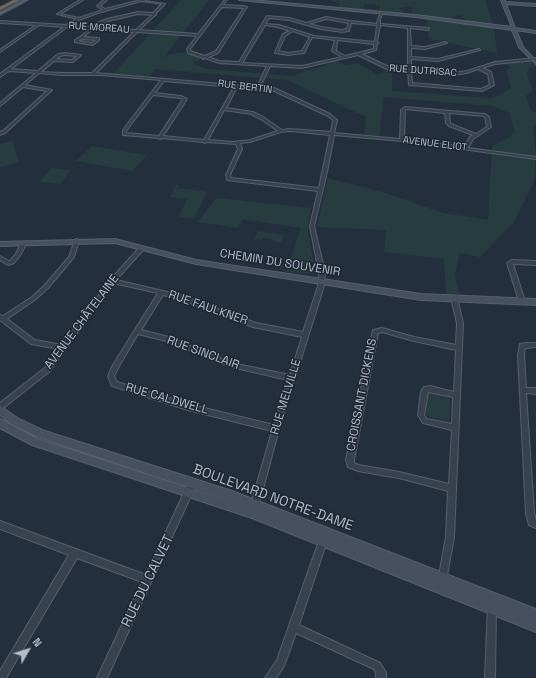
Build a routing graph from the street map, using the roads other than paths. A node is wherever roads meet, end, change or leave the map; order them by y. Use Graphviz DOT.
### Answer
graph roads {
  1 [pos="7,0"];
  2 [pos="18,0"];
  3 [pos="26,0"];
  4 [pos="82,0"];
  5 [pos="106,0"];
  6 [pos="134,0"];
  7 [pos="226,0"];
  8 [pos="241,0"];
  9 [pos="142,1"];
  10 [pos="506,2"];
  11 [pos="0,3"];
  12 [pos="536,5"];
  13 [pos="222,6"];
  14 [pos="0,9"];
  15 [pos="105,10"];
  16 [pos="382,13"];
  17 [pos="0,14"];
  18 [pos="155,14"];
  19 [pos="78,18"];
  20 [pos="0,22"];
  21 [pos="350,22"];
  22 [pos="38,24"];
  23 [pos="263,24"];
  24 [pos="306,24"];
  25 [pos="379,24"];
  26 [pos="65,26"];
  27 [pos="409,27"];
  28 [pos="92,28"];
  29 [pos="428,28"];
  30 [pos="517,29"];
  31 [pos="137,31"];
  32 [pos="292,31"];
  33 [pos="536,33"];
  34 [pos="199,35"];
  35 [pos="311,37"];
  36 [pos="81,38"];
  37 [pos="336,40"];
  38 [pos="377,43"];
  39 [pos="446,43"];
  40 [pos="409,47"];
  41 [pos="479,50"];
  42 [pos="0,51"];
  43 [pos="360,54"];
  44 [pos="344,57"];
  45 [pos="204,58"];
  46 [pos="409,58"];
  47 [pos="54,60"];
  48 [pos="535,60"];
  49 [pos="240,64"];
  50 [pos="269,66"];
  51 [pos="478,68"];
  52 [pos="7,70"];
  53 [pos="409,71"];
  54 [pos="38,72"];
  55 [pos="94,74"];
  56 [pos="0,76"];
  57 [pos="164,80"];
  58 [pos="22,86"];
  59 [pos="236,86"];
  60 [pos="258,88"];
  61 [pos="152,94"];
  62 [pos="0,105"];
  63 [pos="224,108"];
  64 [pos="447,111"];
  65 [pos="281,130"];
  66 [pos="0,134"];
  67 [pos="333,134"];
  68 [pos="476,135"];
  69 [pos="160,138"];
  70 [pos="402,140"];
  71 [pos="205,142"];
  72 [pos="238,143"];
  73 [pos="466,148"];
  74 [pos="536,158"];
  75 [pos="321,190"];
  76 [pos="77,242"];
  77 [pos="0,244"];
  78 [pos="23,244"];
  79 [pos="142,248"];
  80 [pos="0,258"];
  81 [pos="536,263"];
  82 [pos="112,281"];
  83 [pos="321,281"];
  84 [pos="162,292"];
  85 [pos="454,298"];
  86 [pos="522,301"];
  87 [pos="536,302"];
  88 [pos="1,318"];
  89 [pos="138,332"];
  90 [pos="305,335"];
  91 [pos="536,345"];
  92 [pos="64,348"];
  93 [pos="458,348"];
  94 [pos="292,378"];
  95 [pos="524,390"];
  96 [pos="536,391"];
  97 [pos="456,395"];
  98 [pos="0,409"];
  99 [pos="0,423"];
  100 [pos="455,428"];
  101 [pos="276,429"];
  102 [pos="191,488"];
  103 [pos="452,488"];
  104 [pos="254,509"];
  105 [pos="536,524"];
  106 [pos="0,525"];
  107 [pos="325,538"];
  108 [pos="74,553"];
  109 [pos="147,580"];
  110 [pos="441,583"];
  111 [pos="492,603"];
  112 [pos="536,615"];
  113 [pos="536,626"];
  114 [pos="295,628"];
  115 [pos="1,678"];
  116 [pos="102,678"];
  117 [pos="270,678"];
  118 [pos="381,678"];
  119 [pos="490,678"];
  1 -- 11 [label="highway"];
  2 -- 14 [label="highway"];
  3 -- 17 [label="main road"];
  4 -- 19 [label="street"];
  5 -- 15 [label="street"];
  6 -- 9 [label="street"];
  7 -- 13 [label="street"];
  8 -- 16 [label="street"];
  9 -- 15 [label="street"];
  9 -- 18 [label="street"];
  10 -- 12 [label="street"];
  10 -- 30 [label="street"];
  13 -- 34 [label="street"];
  13 -- 45 [label="street"];
  15 -- 19 [label="street"];
  16 -- 25 [label="street"];
  16 -- 30 [label="street"];
  18 -- 28 [label="street"];
  18 -- 31 [label="street"];
  19 -- 26 [label="street"];
  20 -- 22 [label="street, RUE MOREAU"];
  21 -- 24 [label="street"];
  21 -- 24 [label="street"];
  21 -- 25 [label="street"];
  22 -- 26 [label="street, RUE MOREAU"];
  22 -- 42 [label="street"];
  23 -- 24 [label="street"];
  23 -- 32 [label="street"];
  23 -- 49 [label="street"];
  25 -- 27 [label="street"];
  25 -- 38 [label="street"];
  26 -- 28 [label="street, RUE MOREAU"];
  26 -- 52 [label="street"];
  27 -- 29 [label="street"];
  27 -- 40 [label="street"];
  28 -- 31 [label="street, RUE MOREAU"];
  28 -- 36 [label="street"];
  30 -- 33 [label="street"];
  30 -- 48 [label="street"];
  31 -- 34 [label="street, RUE MOREAU"];
  31 -- 55 [label="street"];
  32 -- 35 [label="street"];
  32 -- 35 [label="street"];
  34 -- 45 [label="street"];
  35 -- 37 [label="street"];
  36 -- 36 [label="street"];
  37 -- 38 [label="street"];
  37 -- 44 [label="street"];
  38 -- 43 [label="street"];
  39 -- 40 [label="street"];
  40 -- 46 [label="street"];
  41 -- 46 [label="street"];
  43 -- 44 [label="street"];
  43 -- 53 [label="street, RUE DUTRISAC"];
  44 -- 50 [label="street"];
  45 -- 49 [label="street"];
  46 -- 53 [label="street"];
  47 -- 47 [label="street"];
  47 -- 54 [label="street"];
  48 -- 51 [label="street, RUE DUTRISAC"];
  49 -- 50 [label="street"];
  50 -- 60 [label="street"];
  51 -- 53 [label="street, RUE DUTRISAC"];
  51 -- 53 [label="street"];
  52 -- 54 [label="street, RUE BERTIN"];
  52 -- 56 [label="street"];
  54 -- 55 [label="street, RUE BERTIN"];
  54 -- 58 [label="street"];
  55 -- 57 [label="street, RUE BERTIN"];
  57 -- 59 [label="street, RUE BERTIN"];
  57 -- 61 [label="street"];
  58 -- 62 [label="street"];
  58 -- 66 [label="street"];
  59 -- 60 [label="street, RUE BERTIN"];
  59 -- 63 [label="street"];
  60 -- 67 [label="street, RUE BERTIN"];
  61 -- 69 [label="street"];
  61 -- 69 [label="street"];
  63 -- 65 [label="street"];
  63 -- 71 [label="street"];
  64 -- 68 [label="street"];
  64 -- 68 [label="street"];
  64 -- 70 [label="street"];
  65 -- 67 [label="street, AVENUE ELIOT"];
  65 -- 72 [label="street"];
  67 -- 70 [label="street, AVENUE ELIOT"];
  67 -- 75 [label="street, RUE BERTIN"];
  68 -- 73 [label="street"];
  69 -- 71 [label="street"];
  70 -- 73 [label="street, AVENUE ELIOT"];
  71 -- 72 [label="street"];
  72 -- 75 [label="street"];
  73 -- 74 [label="street, AVENUE ELIOT"];
  75 -- 83 [label="street, RUE BERTIN"];
  76 -- 78 [label="street, CHEMIN DU SOUVENIR"];
  76 -- 79 [label="street, CHEMIN DU SOUVENIR"];
  76 -- 88 [label="street"];
  77 -- 78 [label="street, CHEMIN DU SOUVENIR"];
  78 -- 80 [label="street"];
  79 -- 82 [label="street, AVENUE CHÂTELAINE"];
  79 -- 83 [label="street, CHEMIN DU SOUVENIR"];
  81 -- 86 [label="street"];
  82 -- 84 [label="street, RUE FAULKNER"];
  82 -- 92 [label="street, AVENUE CHÂTELAINE"];
  83 -- 85 [label="street, CHEMIN DU SOUVENIR"];
  83 -- 90 [label="street, RUE MELVILLE"];
  84 -- 89 [label="street, RUE CALDWELL"];
  84 -- 90 [label="street, RUE FAULKNER"];
  85 -- 86 [label="street, CHEMIN DU SOUVENIR"];
  85 -- 93 [label="street"];
  86 -- 87 [label="street, CHEMIN DU SOUVENIR"];
  88 -- 92 [label="street"];
  89 -- 94 [label="street, RUE SINCLAIR"];
  89 -- 101 [label="street, RUE CALDWELL"];
  90 -- 94 [label="street, RUE MELVILLE"];
  91 -- 95 [label="street"];
  92 -- 98 [label="street, AVENUE CHÂTELAINE"];
  93 -- 97 [label="street"];
  93 -- 103 [label="street, CROISSANT DICKENS"];
  94 -- 101 [label="street, RUE MELVILLE"];
  95 -- 96 [label="street"];
  95 -- 105 [label="street"];
  97 -- 100 [label="street"];
  97 -- 100 [label="street"];
  98 -- 102 [label="street, BOULEVARD NOTRE-DAME"];
  99 -- 102 [label="street, BOULEVARD NOTRE-DAME"];
  100 -- 103 [label="street"];
  101 -- 104 [label="street, RUE MELVILLE"];
  102 -- 104 [label="street, BOULEVARD NOTRE-DAME"];
  102 -- 109 [label="street, RUE DU CALVET"];
  103 -- 110 [label="street"];
  104 -- 107 [label="street, BOULEVARD NOTRE-DAME"];
  106 -- 108 [label="street"];
  107 -- 110 [label="street, BOULEVARD NOTRE-DAME"];
  107 -- 114 [label="street"];
  108 -- 109 [label="street"];
  108 -- 115 [label="street"];
  109 -- 116 [label="street, RUE DU CALVET"];
  110 -- 111 [label="street, BOULEVARD NOTRE-DAME"];
  111 -- 112 [label="street, BOULEVARD NOTRE-DAME"];
  111 -- 113 [label="street, BOULEVARD NOTRE-DAME"];
  111 -- 119 [label="street"];
  114 -- 117 [label="street"];
  114 -- 118 [label="street"];
}
